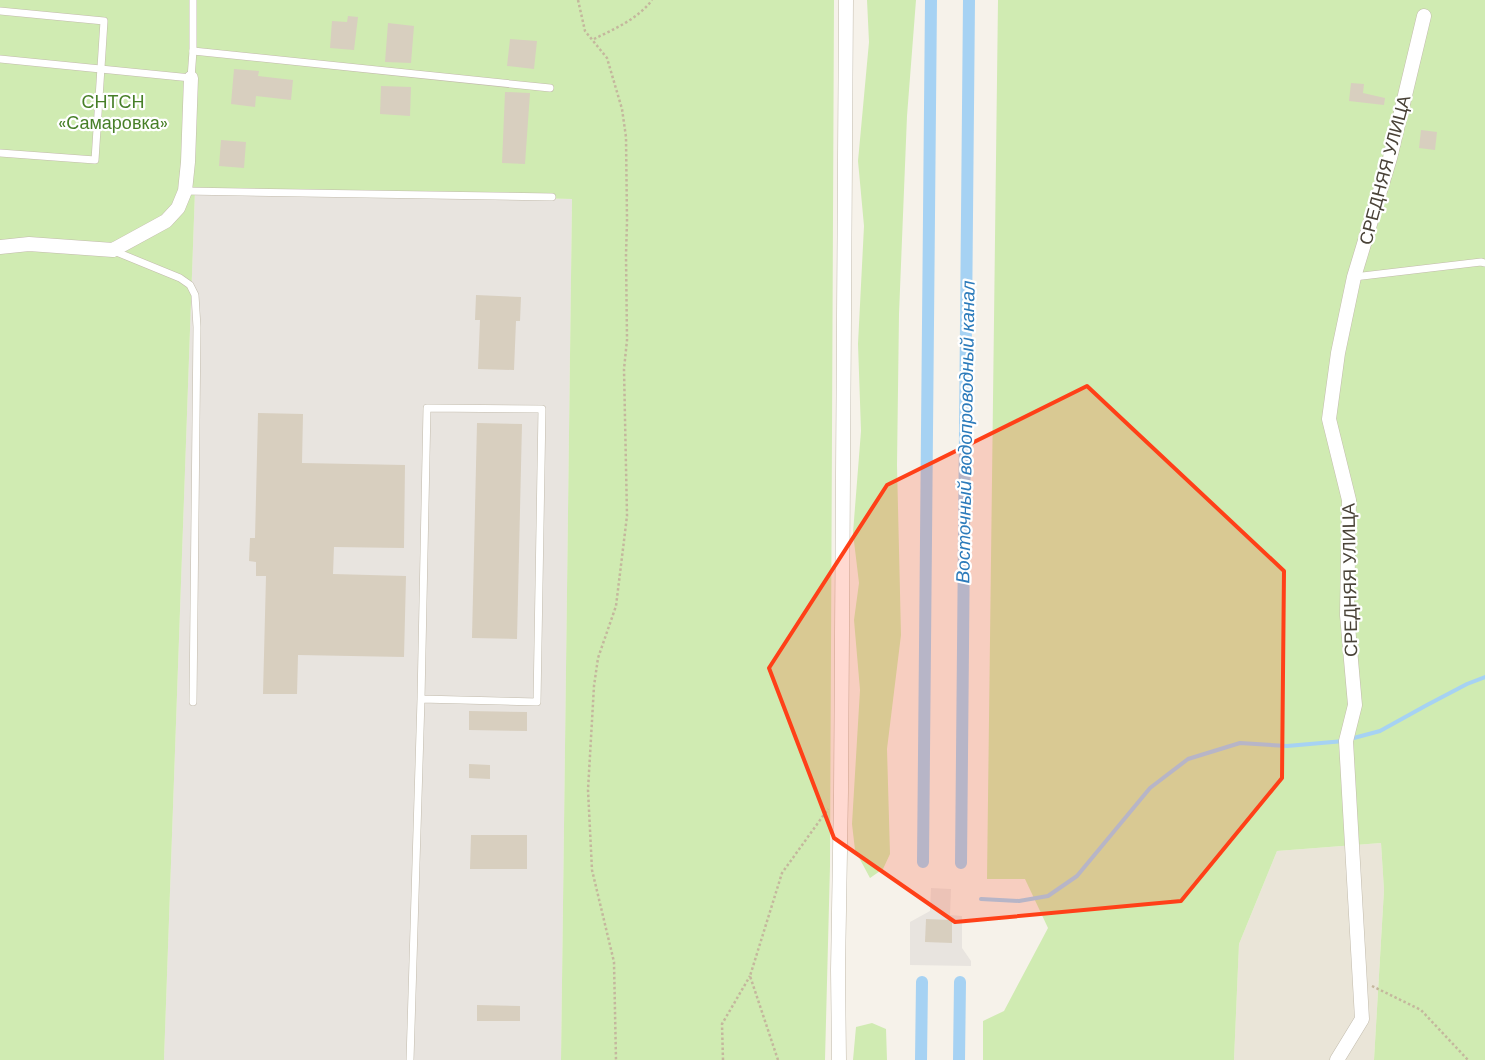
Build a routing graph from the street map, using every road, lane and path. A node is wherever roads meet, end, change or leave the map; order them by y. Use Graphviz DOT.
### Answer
graph roads {
  1 [pos="193,0"];
  2 [pos="578,0"];
  3 [pos="652,0"];
  4 [pos="846,0"];
  5 [pos="0,11"];
  6 [pos="1424,16"];
  7 [pos="594,40"];
  8 [pos="193,51"];
  9 [pos="0,59"];
  10 [pos="101,69"];
  11 [pos="191,78"];
  12 [pos="550,88"];
  13 [pos="0,153"];
  14 [pos="186,191"];
  15 [pos="552,197"];
  16 [pos="0,247"];
  17 [pos="113,250"];
  18 [pos="1485,263"];
  19 [pos="1354,277"];
  20 [pos="421,699"];
  21 [pos="193,702"];
  22 [pos="841,792"];
  23 [pos="750,976"];
  24 [pos="1359,980"];
  25 [pos="410,1060"];
  26 [pos="616,1060"];
  27 [pos="723,1060"];
  28 [pos="778,1060"];
  29 [pos="839,1060"];
  30 [pos="1337,1060"];
  31 [pos="1468,1060"];
  1 -- 8 [label="lane"];
  2 -- 7 [label="path"];
  3 -- 7 [label="path"];
  4 -- 22 [label="street"];
  5 -- 10 [label="lane"];
  6 -- 19 [label="street, СРЕДНЯЯ УЛИЦА"];
  7 -- 26 [label="path"];
  8 -- 11 [label="lane"];
  8 -- 12 [label="lane"];
  9 -- 10 [label="lane"];
  10 -- 11 [label="lane"];
  10 -- 13 [label="lane"];
  11 -- 14 [label="street"];
  14 -- 15 [label="lane"];
  14 -- 17 [label="street"];
  16 -- 17 [label="street"];
  17 -- 21 [label="lane"];
  18 -- 19 [label="lane"];
  19 -- 24 [label="street, СРЕДНЯЯ УЛИЦА"];
  20 -- 20 [label="lane"];
  20 -- 25 [label="lane"];
  22 -- 23 [label="path"];
  22 -- 29 [label="street"];
  23 -- 27 [label="path"];
  23 -- 28 [label="path"];
  24 -- 30 [label="street, СРЕДНЯЯ УЛИЦА"];
  24 -- 31 [label="path"];
}
